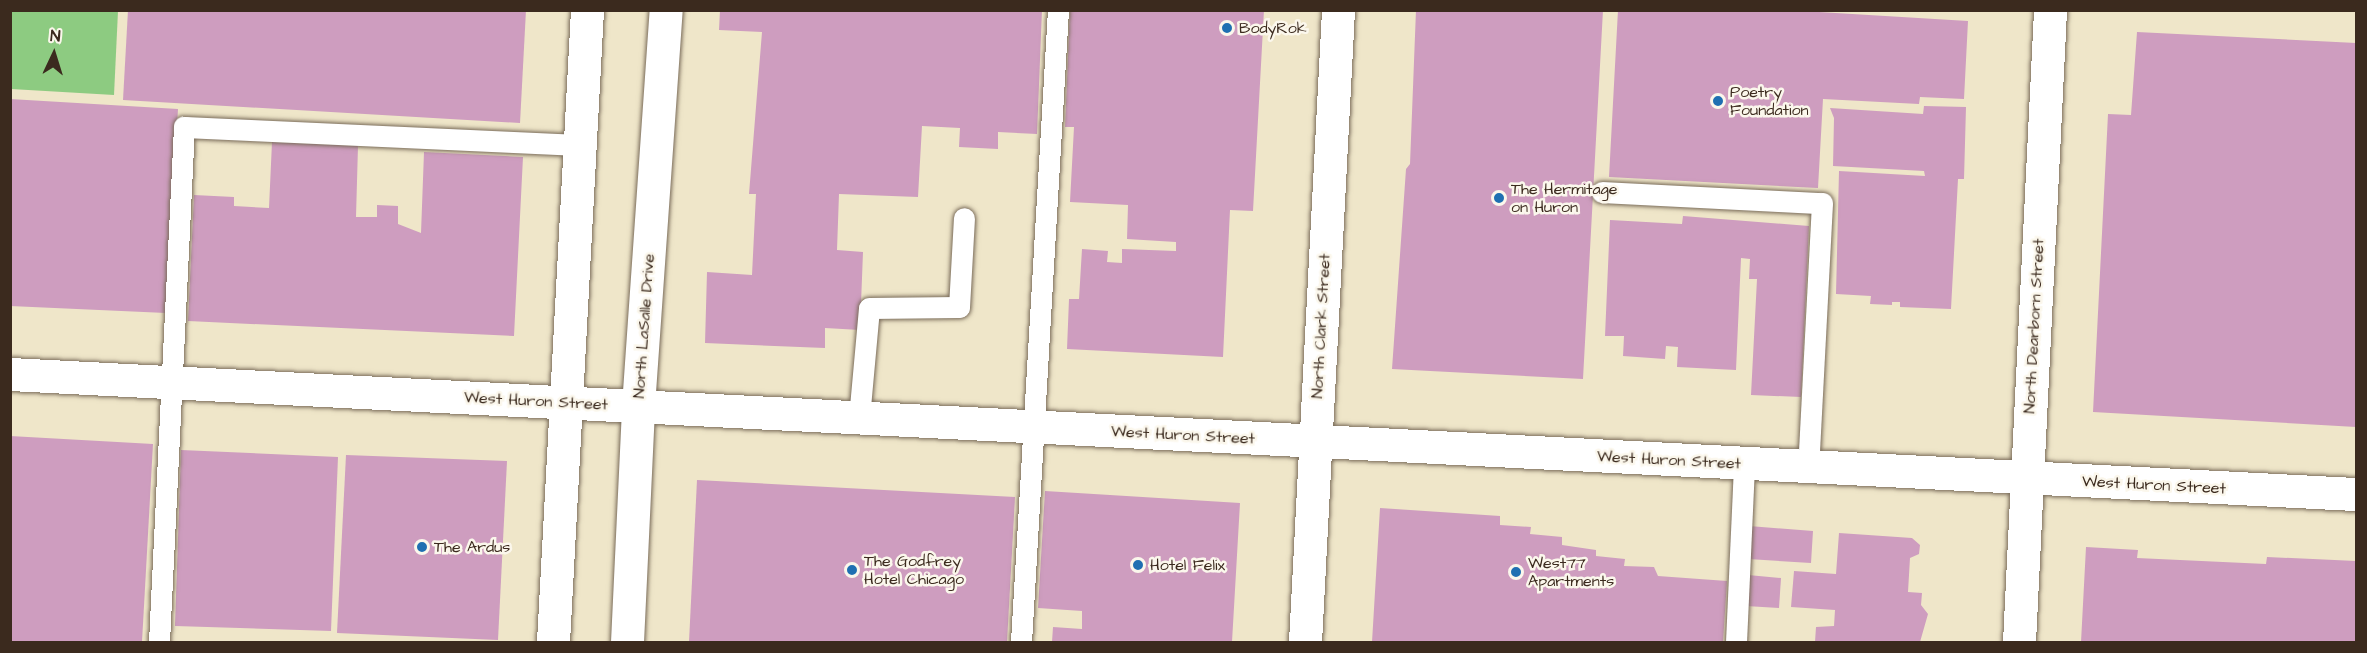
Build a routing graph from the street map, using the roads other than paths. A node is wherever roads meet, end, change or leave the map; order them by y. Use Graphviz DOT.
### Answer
graph roads {
  1 [pos="587,10"];
  2 [pos="666,10"];
  3 [pos="1058,10"];
  4 [pos="1338,10"];
  5 [pos="2050,10"];
  6 [pos="580,144"];
  7 [pos="1602,192"];
  8 [pos="963,218"];
  9 [pos="10,374"];
  10 [pos="171,382"];
  11 [pos="567,403"];
  12 [pos="638,406"];
  13 [pos="859,418"];
  14 [pos="1033,428"];
  15 [pos="1315,442"];
  16 [pos="1744,464"];
  17 [pos="1808,468"];
  18 [pos="2026,480"];
  19 [pos="2356,494"];
  20 [pos="159,642"];
  21 [pos="554,642"];
  22 [pos="627,642"];
  23 [pos="1021,642"];
  24 [pos="1305,642"];
  25 [pos="1736,642"];
  26 [pos="2019,642"];
  1 -- 6 [label="main road"];
  2 -- 12 [label="main road, North LaSalle Drive"];
  3 -- 14 [label="lane"];
  4 -- 15 [label="main road, North Clark Street"];
  5 -- 18 [label="main road, North Dearborn Street"];
  6 -- 10 [label="lane"];
  6 -- 11 [label="main road"];
  7 -- 17 [label="lane"];
  8 -- 13 [label="lane"];
  9 -- 10 [label="main road, West Huron Street"];
  10 -- 11 [label="main road, West Huron Street"];
  10 -- 20 [label="lane"];
  11 -- 12 [label="main road, West Huron Street"];
  11 -- 21 [label="main road"];
  12 -- 13 [label="main road, West Huron Street"];
  12 -- 22 [label="main road, North LaSalle Drive"];
  13 -- 14 [label="main road, West Huron Street"];
  14 -- 15 [label="main road, West Huron Street"];
  14 -- 23 [label="lane"];
  15 -- 16 [label="main road, West Huron Street"];
  15 -- 24 [label="main road, North Clark Street"];
  16 -- 17 [label="main road, West Huron Street"];
  16 -- 25 [label="lane"];
  17 -- 18 [label="main road, West Huron Street"];
  18 -- 19 [label="main road, West Huron Street"];
  18 -- 26 [label="main road, North Dearborn Street"];
}
